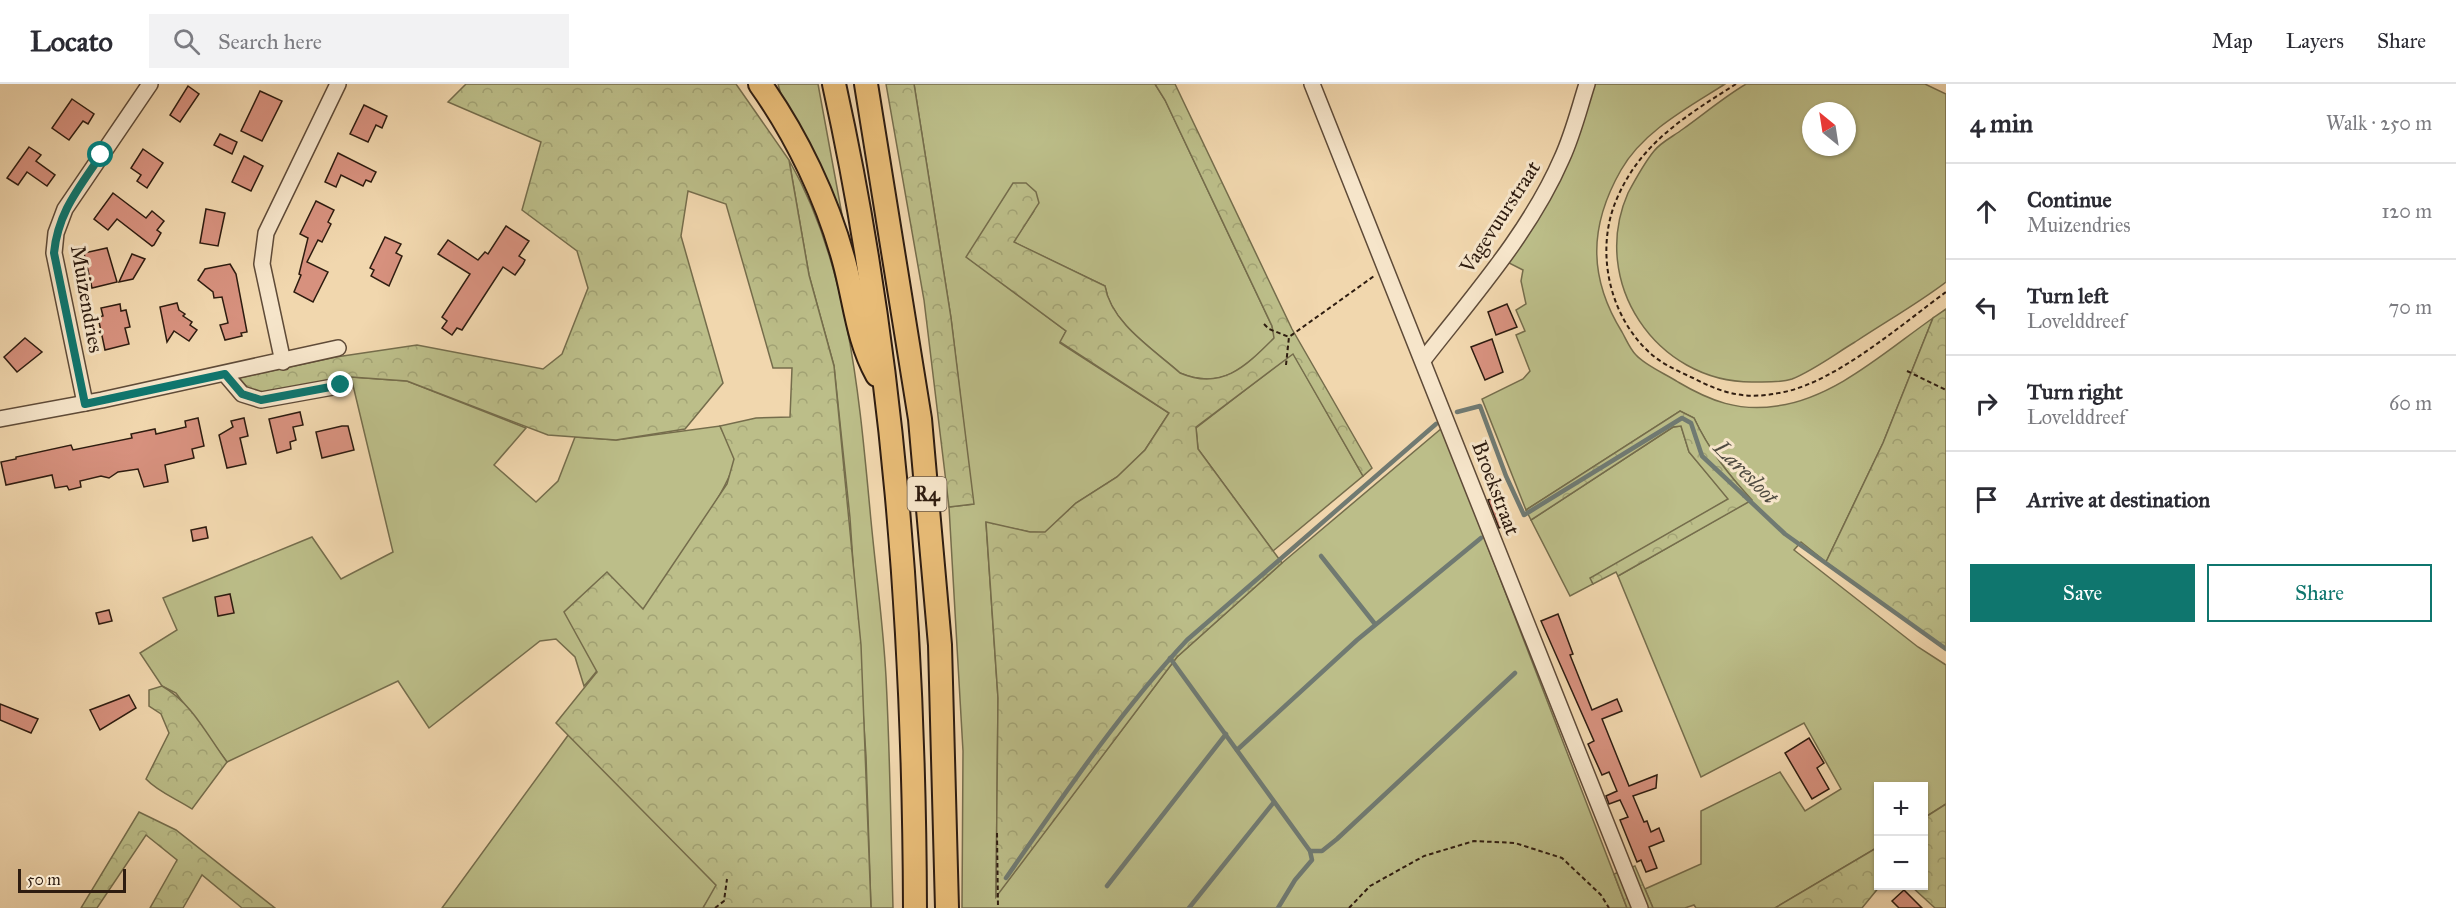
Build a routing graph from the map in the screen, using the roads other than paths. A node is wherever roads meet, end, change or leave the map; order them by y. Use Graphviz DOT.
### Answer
graph roads {
  1 [pos="150,84"];
  2 [pos="338,84"];
  3 [pos="834,84"];
  4 [pos="866,84"];
  5 [pos="1312,84"];
  6 [pos="1587,84"];
  7 [pos="762,86"];
  8 [pos="338,348"];
  9 [pos="1424,359"];
  10 [pos="283,362"];
  11 [pos="225,374"];
  12 [pos="344,385"];
  13 [pos="885,390"];
  14 [pos="85,404"];
  15 [pos="0,419"];
  16 [pos="915,908"];
  17 [pos="947,908"];
  18 [pos="1640,908"];
  1 -- 14 [label="street, Muizendries"];
  2 -- 10 [label="street"];
  3 -- 13 [label="highway, R4"];
  4 -- 17 [label="highway, R4"];
  5 -- 9 [label="street, Broekstraat"];
  6 -- 9 [label="street, Vagevuurstraat"];
  7 -- 13 [label="highway"];
  8 -- 10 [label="street"];
  9 -- 18 [label="street, Broekstraat"];
  10 -- 11 [label="street"];
  11 -- 12 [label="street"];
  11 -- 14 [label="street"];
  13 -- 16 [label="highway, R4"];
  14 -- 15 [label="street"];
}
